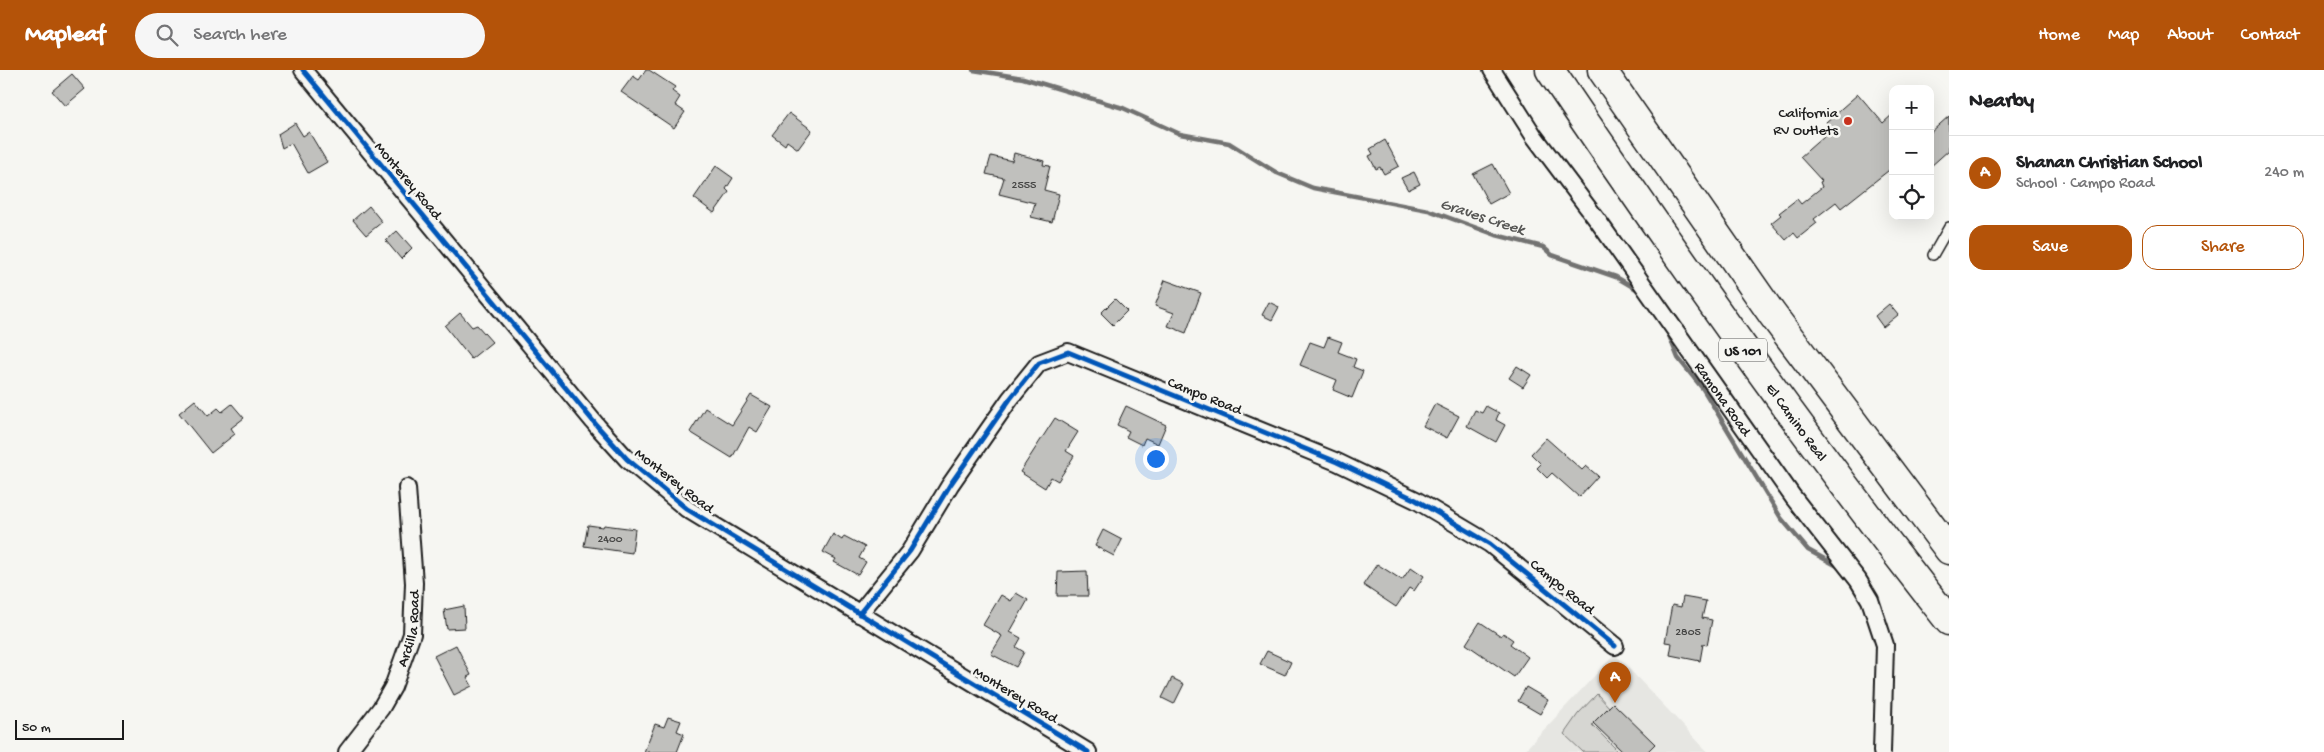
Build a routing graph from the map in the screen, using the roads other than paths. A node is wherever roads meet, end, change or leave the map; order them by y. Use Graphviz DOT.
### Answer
graph roads {
  1 [pos="303,70"];
  2 [pos="1492,70"];
  3 [pos="1550,70"];
  4 [pos="1602,70"];
  5 [pos="1949,226"];
  6 [pos="1933,254"];
  7 [pos="407,488"];
  8 [pos="1949,550"];
  9 [pos="859,614"];
  10 [pos="1949,621"];
  11 [pos="1615,646"];
  12 [pos="347,752"];
  13 [pos="1088,752"];
  14 [pos="1882,752"];
  1 -- 9 [label="street, Monterey Road"];
  2 -- 14 [label="street, Ramona Road"];
  3 -- 10 [label="highway, El Camino Real / US 101"];
  4 -- 8 [label="highway, US 101"];
  5 -- 6 [label="lane"];
  7 -- 12 [label="street, Ardilla Road"];
  9 -- 11 [label="street, Campo Road"];
  9 -- 13 [label="street, Monterey Road"];
}
